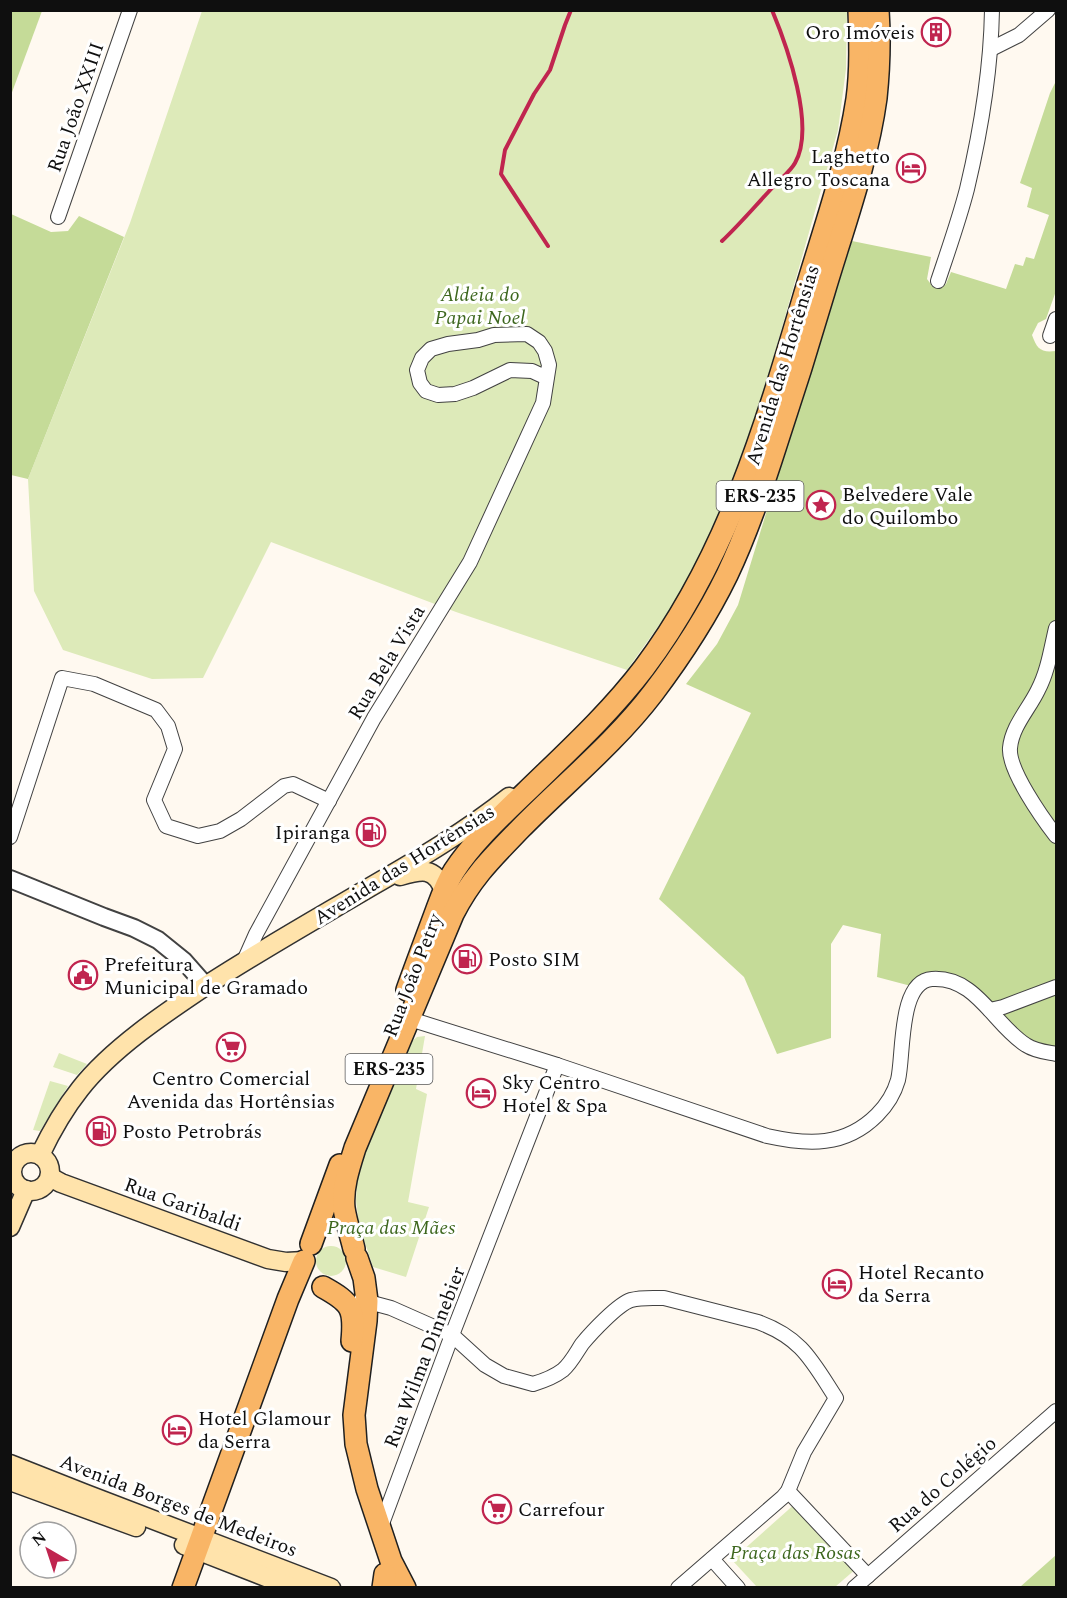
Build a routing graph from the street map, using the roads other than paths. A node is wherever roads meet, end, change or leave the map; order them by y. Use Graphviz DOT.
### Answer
graph roads {
  1 [pos="130,10"];
  2 [pos="859,10"];
  3 [pos="878,10"];
  4 [pos="992,10"];
  5 [pos="1048,10"];
  6 [pos="991,49"];
  7 [pos="58,217"];
  8 [pos="938,281"];
  9 [pos="1056,319"];
  10 [pos="1050,336"];
  11 [pos="547,378"];
  12 [pos="1056,628"];
  13 [pos="574,745"];
  14 [pos="329,801"];
  15 [pos="1056,836"];
  16 [pos="10,837"];
  17 [pos="10,879"];
  18 [pos="378,883"];
  19 [pos="453,893"];
  20 [pos="244,961"];
  21 [pos="206,986"];
  22 [pos="1056,987"];
  23 [pos="990,1010"];
  24 [pos="410,1019"];
  25 [pos="1056,1054"];
  26 [pos="557,1065"];
  27 [pos="40,1155"];
  28 [pos="11,1167"];
  29 [pos="50,1177"];
  30 [pos="26,1190"];
  31 [pos="10,1227"];
  32 [pos="307,1252"];
  33 [pos="356,1254"];
  34 [pos="331,1291"];
  35 [pos="367,1302"];
  36 [pos="452,1335"];
  37 [pos="1056,1411"];
  38 [pos="10,1464"];
  39 [pos="10,1481"];
  40 [pos="788,1491"];
  41 [pos="380,1529"];
  42 [pos="198,1544"];
  43 [pos="712,1559"];
  44 [pos="868,1576"];
  45 [pos="386,1583"];
  46 [pos="183,1587"];
  47 [pos="294,1587"];
  48 [pos="332,1587"];
  49 [pos="405,1587"];
  50 [pos="678,1587"];
  51 [pos="738,1587"];
  52 [pos="854,1587"];
  1 -- 7 [label="street, Rua João XXIII"];
  2 -- 13 [label="main road, Avenida das Hortênsias / ERS-235"];
  3 -- 19 [label="main road, Avenida das Hortênsias / ERS-235"];
  4 -- 6 [label="street"];
  5 -- 6 [label="street"];
  6 -- 8 [label="street"];
  9 -- 10 [label="street"];
  11 -- 11 [label="street, Rua Bela Vista"];
  11 -- 14 [label="street, Rua Bela Vista"];
  12 -- 15 [label="street"];
  13 -- 18 [label="main road, Avenida das Hortênsias"];
  13 -- 19 [label="main road, Rua João Petry"];
  14 -- 16 [label="street"];
  14 -- 20 [label="street, Rua Bela Vista"];
  17 -- 21 [label="street"];
  18 -- 19 [label="main road"];
  18 -- 20 [label="main road, Avenida das Hortênsias"];
  19 -- 24 [label="main road, Rua João Petry / ERS-235"];
  19 -- 32 [label="main road, Rua João Petry / ERS-235"];
  20 -- 21 [label="main road, Avenida das Hortênsias"];
  21 -- 27 [label="main road, Avenida das Hortênsias"];
  22 -- 23 [label="street"];
  23 -- 25 [label="street"];
  23 -- 26 [label="street"];
  24 -- 26 [label="street"];
  24 -- 33 [label="main road, Rua João Petry / ERS-235"];
  26 -- 36 [label="street, Rua Wilma Dinnebier"];
  27 -- 28 [label="main road"];
  27 -- 29 [label="main road"];
  28 -- 30 [label="main road"];
  29 -- 30 [label="main road"];
  29 -- 32 [label="main road, Rua Garibaldi"];
  30 -- 31 [label="main road"];
  32 -- 33 [label="main road"];
  32 -- 34 [label="main road"];
  32 -- 42 [label="main road, Rua João Petry / ERS-235"];
  33 -- 34 [label="main road"];
  33 -- 35 [label="main road, Rua João Petry"];
  34 -- 35 [label="street"];
  34 -- 45 [label="main road"];
  35 -- 36 [label="street"];
  35 -- 41 [label="main road, Rua João Petry"];
  36 -- 40 [label="street"];
  36 -- 41 [label="street, Rua Wilma Dinnebier"];
  37 -- 44 [label="street, Rua do Colégio"];
  38 -- 42 [label="main road, Avenida Borges de Medeiros"];
  39 -- 42 [label="main road, Avenida Borges de Medeiros"];
  40 -- 43 [label="street"];
  40 -- 44 [label="street"];
  41 -- 49 [label="main road, Rua João Petry"];
  42 -- 46 [label="main road, Rua João Petry / ERS-235"];
  42 -- 47 [label="main road, Avenida Borges de Medeiros"];
  42 -- 48 [label="main road, Avenida Borges de Medeiros"];
  43 -- 50 [label="street"];
  43 -- 51 [label="street"];
  44 -- 52 [label="street, Rua do Colégio"];
}
